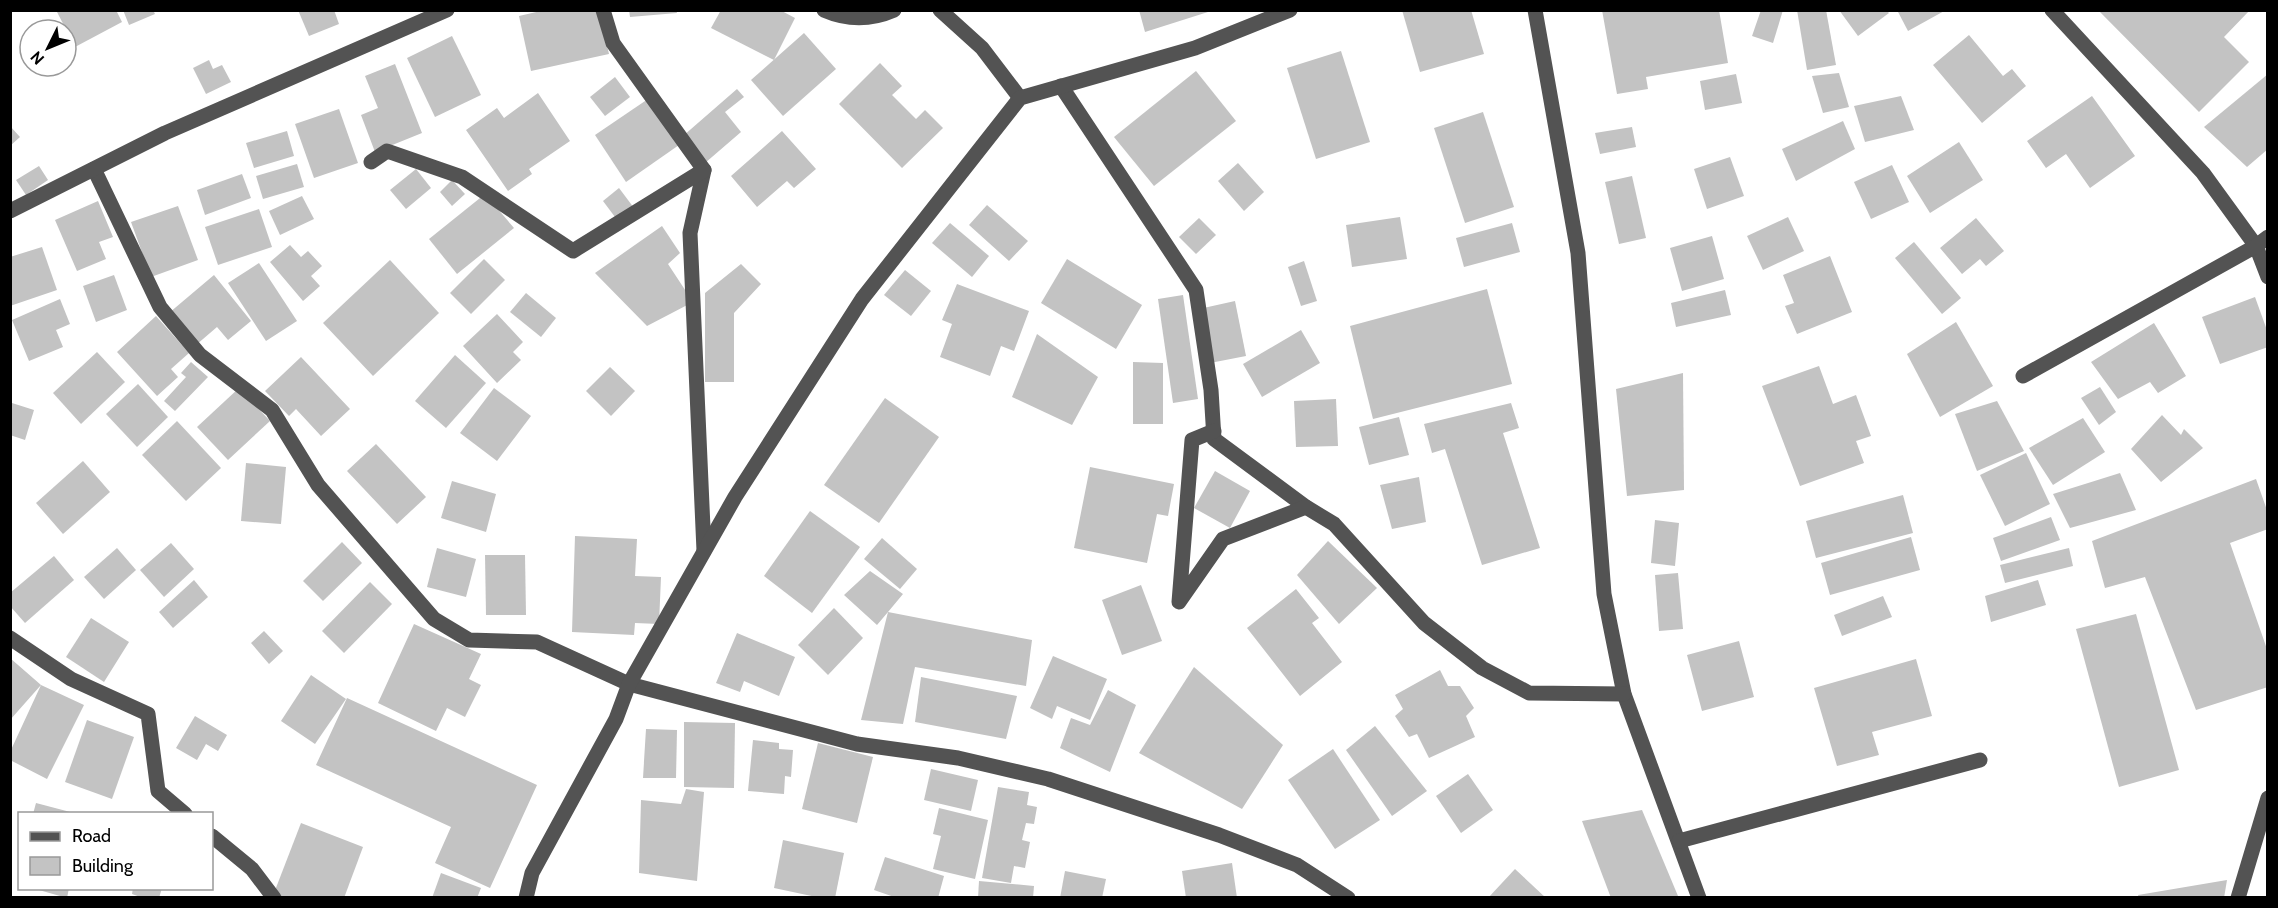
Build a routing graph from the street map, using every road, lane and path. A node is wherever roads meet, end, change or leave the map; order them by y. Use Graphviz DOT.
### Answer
graph roads {
  1 [pos="447,10"];
  2 [pos="603,10"];
  3 [pos="824,10"];
  4 [pos="894,10"];
  5 [pos="940,10"];
  6 [pos="1290,10"];
  7 [pos="1535,10"];
  8 [pos="2052,10"];
  9 [pos="874,14"];
  10 [pos="1061,86"];
  11 [pos="1020,98"];
  12 [pos="371,162"];
  13 [pos="94,169"];
  14 [pos="704,170"];
  15 [pos="10,211"];
  16 [pos="2262,242"];
  17 [pos="2268,277"];
  18 [pos="2023,376"];
  19 [pos="1214,431"];
  20 [pos="1306,507"];
  21 [pos="704,551"];
  22 [pos="10,638"];
  23 [pos="629,684"];
  24 [pos="1624,694"];
  25 [pos="1980,760"];
  26 [pos="2268,798"];
  27 [pos="184,812"];
  28 [pos="213,837"];
  29 [pos="1679,842"];
  30 [pos="273,897"];
  31 [pos="526,897"];
  32 [pos="1348,897"];
  33 [pos="1699,897"];
  34 [pos="2238,897"];
  1 -- 13 [label="street"];
  2 -- 14 [label="street"];
  3 -- 9 [label="street"];
  4 -- 9 [label="street"];
  5 -- 11 [label="street"];
  6 -- 10 [label="street"];
  7 -- 24 [label="street"];
  8 -- 16 [label="street"];
  10 -- 11 [label="street"];
  10 -- 19 [label="street"];
  11 -- 21 [label="street"];
  12 -- 14 [label="street"];
  13 -- 15 [label="street"];
  13 -- 23 [label="street"];
  14 -- 21 [label="street"];
  16 -- 17 [label="street"];
  16 -- 18 [label="street"];
  19 -- 20 [label="street"];
  19 -- 20 [label="street"];
  20 -- 24 [label="street"];
  21 -- 23 [label="street"];
  22 -- 27 [label="street"];
  23 -- 31 [label="street"];
  23 -- 32 [label="street"];
  24 -- 29 [label="street"];
  25 -- 29 [label="street"];
  26 -- 34 [label="street"];
  28 -- 30 [label="street"];
  29 -- 33 [label="street"];
}
